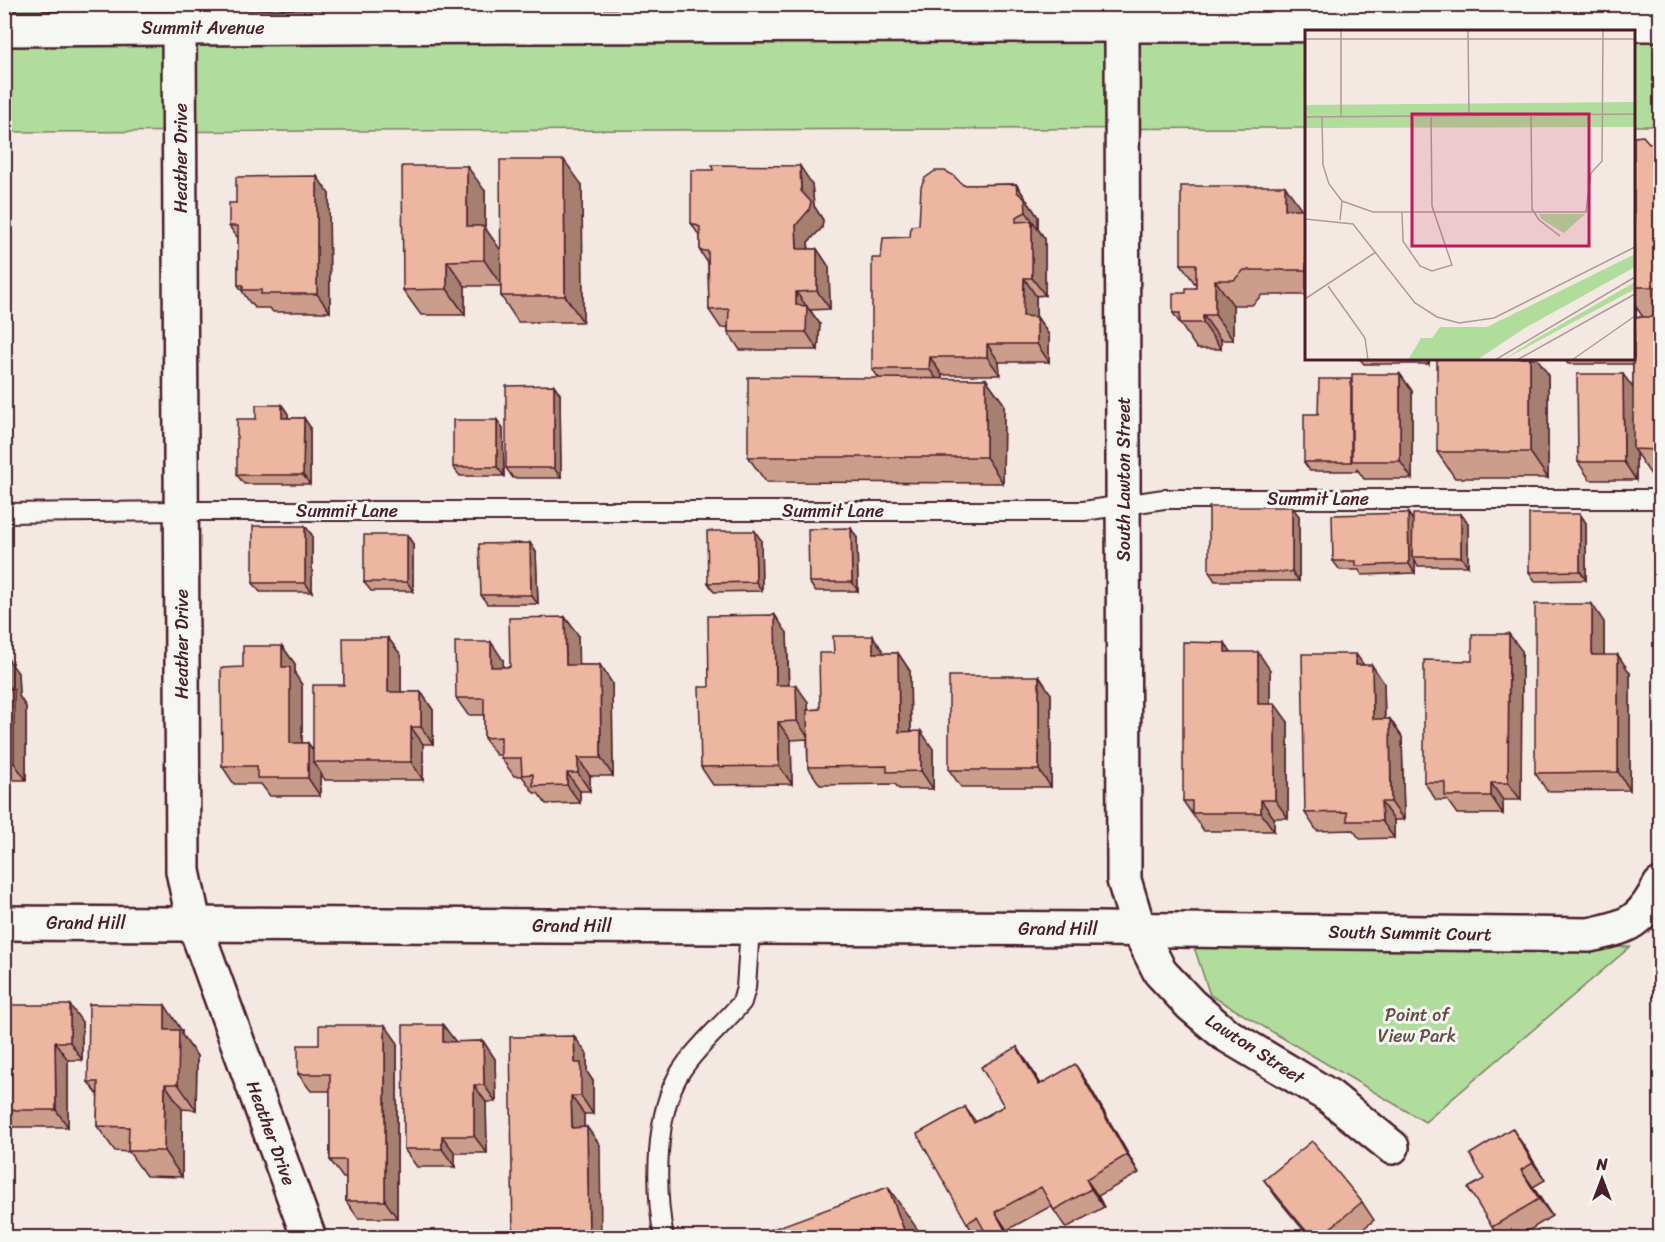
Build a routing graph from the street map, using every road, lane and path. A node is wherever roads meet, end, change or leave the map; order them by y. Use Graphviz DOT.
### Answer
graph roads {
  1 [pos="530,15"];
  2 [pos="1660,24"];
  3 [pos="1122,26"];
  4 [pos="179,28"];
  5 [pos="4,30"];
  6 [pos="1660,499"];
  7 [pos="1124,504"];
  8 [pos="181,511"];
  9 [pos="4,513"];
  10 [pos="1660,885"];
  11 [pos="4,923"];
  12 [pos="194,923"];
  13 [pos="750,927"];
  14 [pos="1139,930"];
  15 [pos="1392,1147"];
  16 [pos="309,1238"];
  17 [pos="664,1238"];
  1 -- 3 [label="street, Summit Avenue"];
  1 -- 4 [label="street, Summit Avenue"];
  2 -- 3 [label="street, Summit Avenue"];
  3 -- 7 [label="street, South Lawton Street"];
  4 -- 5 [label="street, Summit Avenue"];
  4 -- 8 [label="street, Heather Drive"];
  6 -- 7 [label="lane, Summit Lane"];
  7 -- 8 [label="lane, Summit Lane"];
  7 -- 14 [label="street, South Lawton Street"];
  8 -- 9 [label="lane, Summit Lane"];
  8 -- 12 [label="street, Heather Drive"];
  10 -- 14 [label="street, South Summit Court"];
  11 -- 12 [label="street, Grand Hill"];
  12 -- 13 [label="street, Grand Hill"];
  12 -- 16 [label="street, Heather Drive"];
  13 -- 14 [label="street, Grand Hill"];
  13 -- 17 [label="lane"];
  14 -- 15 [label="street, Lawton Street"];
}
